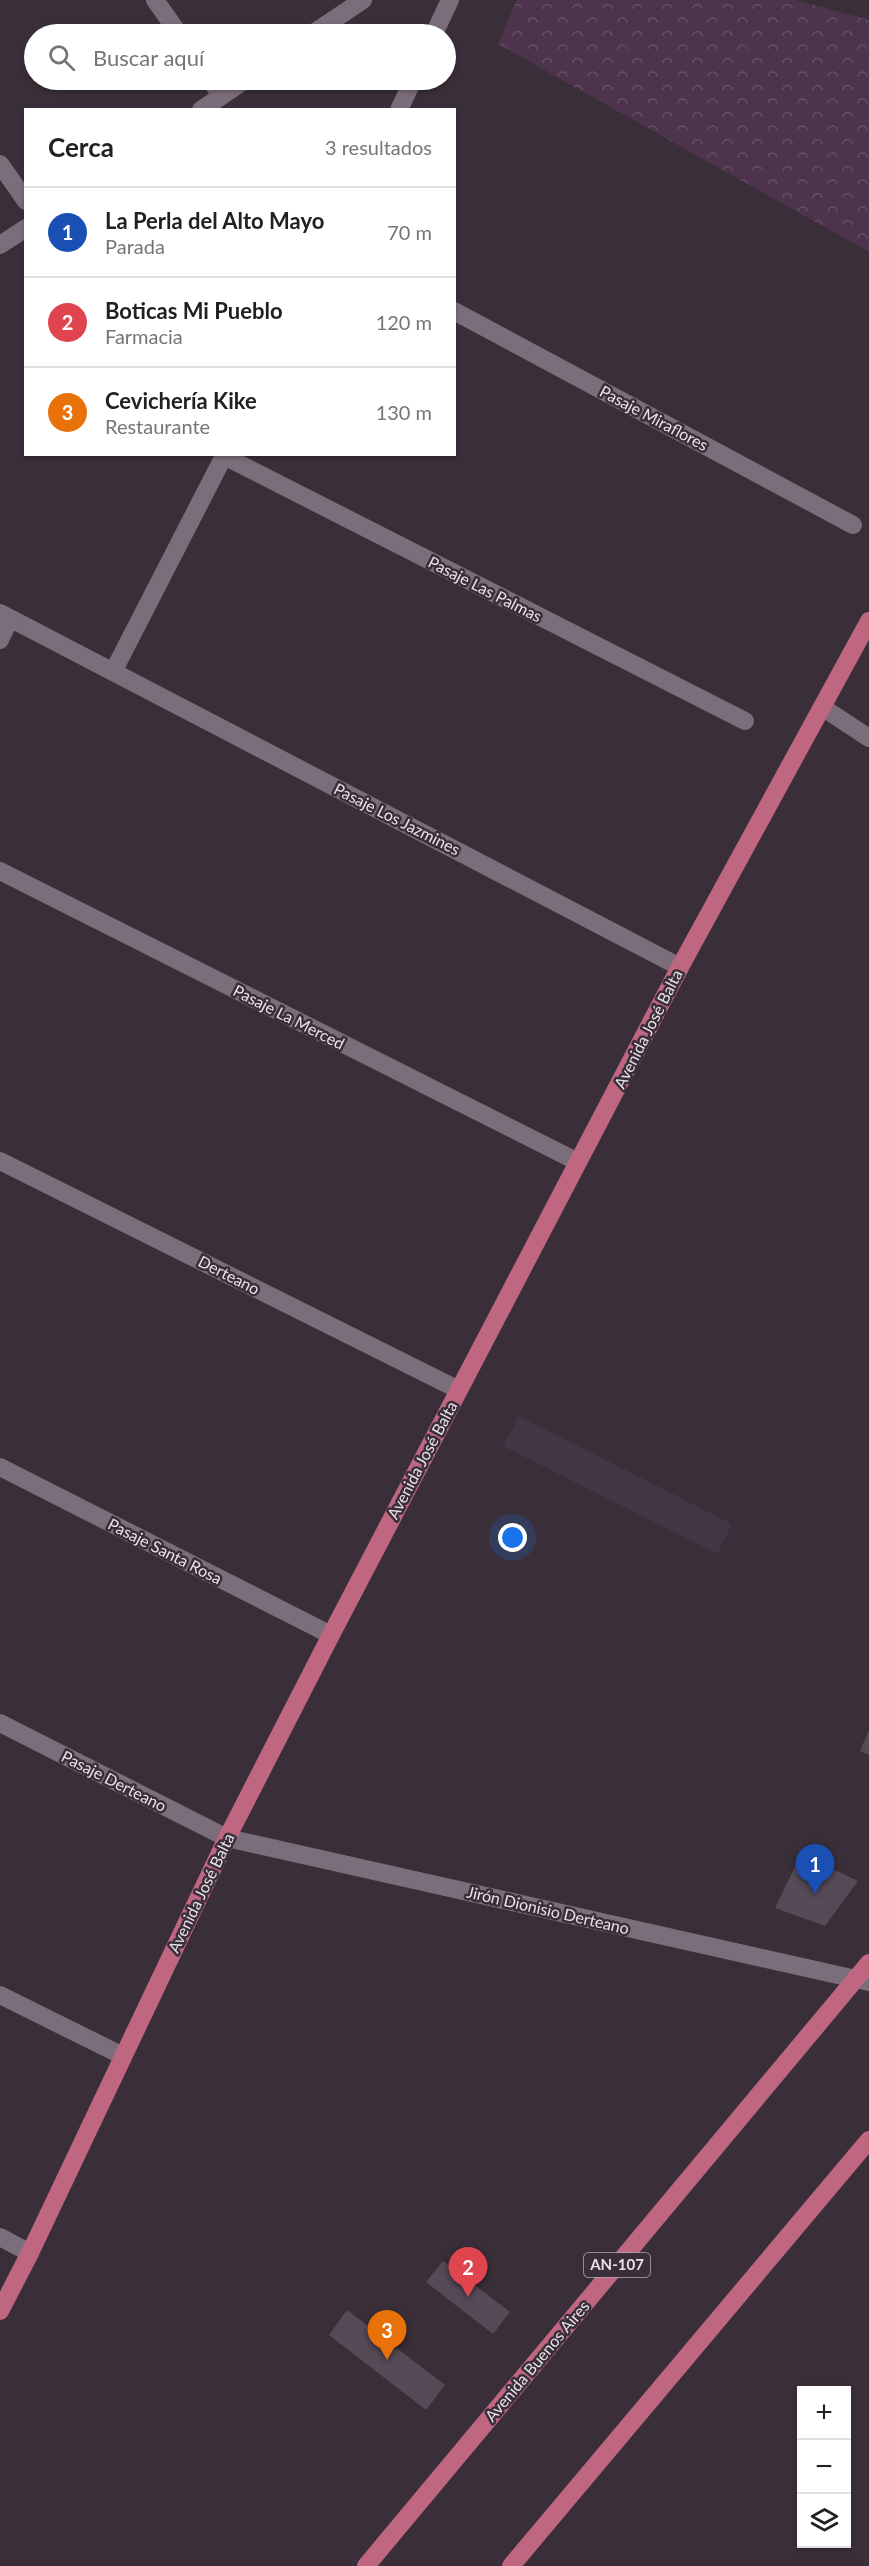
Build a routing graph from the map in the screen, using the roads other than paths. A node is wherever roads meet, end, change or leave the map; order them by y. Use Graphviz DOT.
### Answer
graph roads {
  1 [pos="155,0"];
  2 [pos="363,0"];
  3 [pos="450,0"];
  4 [pos="172,24"];
  5 [pos="327,24"];
  6 [pos="439,24"];
  7 [pos="218,90"];
  8 [pos="231,90"];
  9 [pos="408,90"];
  10 [pos="222,96"];
  11 [pos="204,108"];
  12 [pos="400,108"];
  13 [pos="0,164"];
  14 [pos="24,198"];
  15 [pos="24,229"];
  16 [pos="0,245"];
  17 [pos="456,312"];
  18 [pos="224,456"];
  19 [pos="227,456"];
  20 [pos="853,525"];
  21 [pos="5,616"];
  22 [pos="869,621"];
  23 [pos="0,640"];
  24 [pos="113,672"];
  25 [pos="822,707"];
  26 [pos="745,721"];
  27 [pos="869,738"];
  28 [pos="0,872"];
  29 [pos="680,967"];
  30 [pos="0,1161"];
  31 [pos="579,1162"];
  32 [pos="459,1390"];
  33 [pos="0,1467"];
  34 [pos="331,1635"];
  35 [pos="0,1724"];
  36 [pos="227,1838"];
  37 [pos="869,1963"];
  38 [pos="862,1981"];
  39 [pos="0,1995"];
  40 [pos="123,2056"];
  41 [pos="869,2140"];
  42 [pos="0,2237"];
  43 [pos="30,2253"];
  44 [pos="0,2311"];
  45 [pos="366,2566"];
  46 [pos="511,2566"];
  1 -- 4 [label="street"];
  2 -- 5 [label="street"];
  3 -- 6 [label="street"];
  7 -- 10 [label="street"];
  8 -- 10 [label="street"];
  9 -- 12 [label="street"];
  10 -- 11 [label="street"];
  13 -- 14 [label="street"];
  15 -- 16 [label="street"];
  17 -- 20 [label="street, Pasaje Miraflores"];
  18 -- 24 [label="street"];
  19 -- 26 [label="street, Pasaje Las Palmas"];
  21 -- 23 [label="street"];
  21 -- 24 [label="street, Pasaje Los Jazmines"];
  22 -- 25 [label="main road, Avenida José Balta"];
  24 -- 29 [label="street, Pasaje Los Jazmines"];
  25 -- 27 [label="street"];
  25 -- 29 [label="main road, Avenida José Balta"];
  28 -- 31 [label="street, Pasaje La Merced"];
  29 -- 31 [label="main road, Avenida José Balta"];
  30 -- 32 [label="street, Derteano"];
  31 -- 32 [label="main road, Avenida José Balta"];
  32 -- 34 [label="main road, Avenida José Balta"];
  33 -- 34 [label="street, Pasaje Santa Rosa"];
  34 -- 36 [label="main road, Avenida José Balta"];
  35 -- 36 [label="street, Pasaje Derteano"];
  36 -- 38 [label="street, Jirón Dionisio Derteano"];
  36 -- 40 [label="main road, Avenida José Balta"];
  37 -- 38 [label="main road, Avenida Buenos Aires / AN-107"];
  38 -- 45 [label="main road, Avenida Buenos Aires / AN-107"];
  39 -- 40 [label="street"];
  40 -- 43 [label="main road, Avenida José Balta"];
  41 -- 46 [label="main road"];
  42 -- 43 [label="street"];
  43 -- 44 [label="main road, Avenida José Balta"];
}
